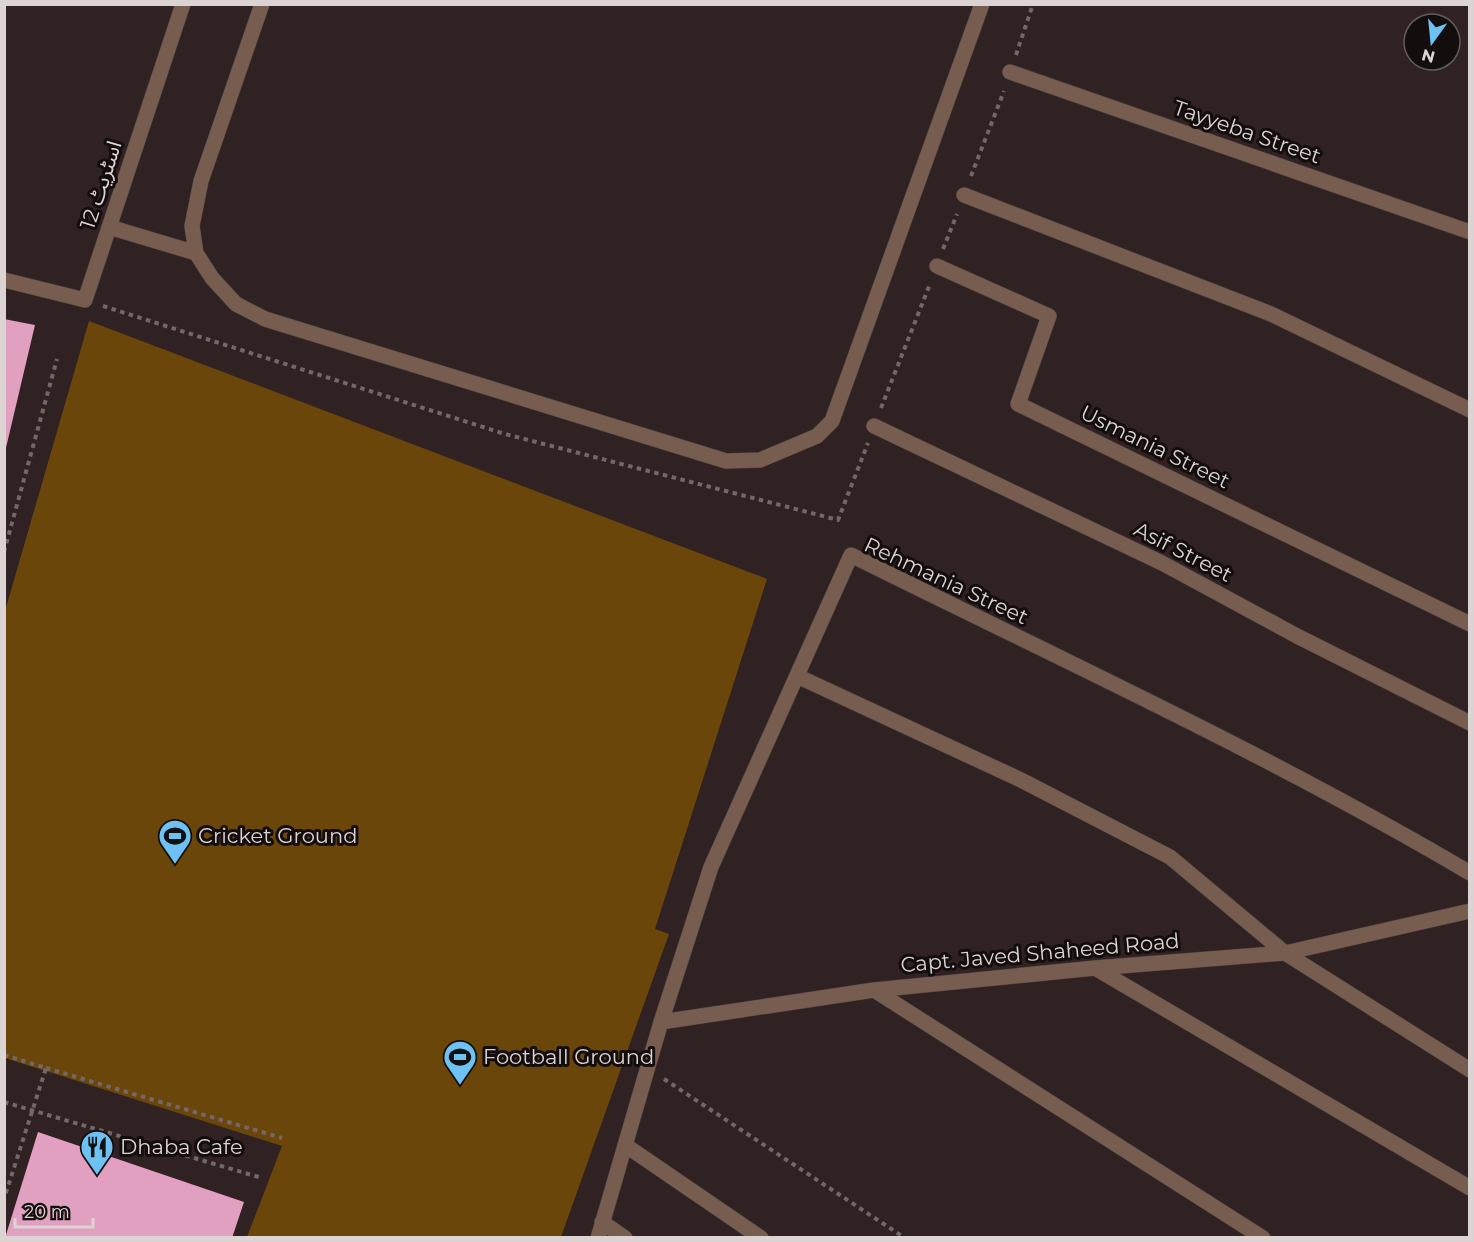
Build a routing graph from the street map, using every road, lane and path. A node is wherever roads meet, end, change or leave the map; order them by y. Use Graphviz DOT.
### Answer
graph roads {
  1 [pos="183,4"];
  2 [pos="262,4"];
  3 [pos="982,4"];
  4 [pos="1033,4"];
  5 [pos="1010,72"];
  6 [pos="964,195"];
  7 [pos="109,227"];
  8 [pos="1470,232"];
  9 [pos="196,253"];
  10 [pos="937,266"];
  11 [pos="4,280"];
  12 [pos="85,300"];
  13 [pos="57,359"];
  14 [pos="1470,410"];
  15 [pos="874,426"];
  16 [pos="4,552"];
  17 [pos="1470,624"];
  18 [pos="797,676"];
  19 [pos="1470,723"];
  20 [pos="1470,873"];
  21 [pos="1470,911"];
  22 [pos="1285,953"];
  23 [pos="1095,968"];
  24 [pos="874,990"];
  25 [pos="661,1022"];
  26 [pos="4,1055"];
  27 [pos="46,1068"];
  28 [pos="649,1069"];
  29 [pos="1470,1070"];
  30 [pos="4,1102"];
  31 [pos="33,1111"];
  32 [pos="282,1137"];
  33 [pos="625,1145"];
  34 [pos="262,1178"];
  35 [pos="1470,1188"];
  36 [pos="4,1199"];
  37 [pos="602,1222"];
  38 [pos="598,1238"];
  39 [pos="625,1238"];
  40 [pos="761,1238"];
  41 [pos="905,1238"];
  42 [pos="1263,1238"];
  1 -- 7 [label="street, اسٹریٹ 12"];
  2 -- 9 [label="street"];
  3 -- 9 [label="street"];
  4 -- 5 [label="path"];
  5 -- 6 [label="path"];
  5 -- 8 [label="street, Tayyeba Street"];
  6 -- 10 [label="path"];
  6 -- 14 [label="street"];
  7 -- 9 [label="street"];
  7 -- 12 [label="street, اسٹریٹ 12"];
  10 -- 15 [label="path"];
  10 -- 17 [label="street, Usmania Street"];
  11 -- 12 [label="street"];
  12 -- 15 [label="path"];
  13 -- 16 [label="path"];
  15 -- 19 [label="street, Asif Street"];
  18 -- 20 [label="street, Rehmania Street"];
  18 -- 22 [label="street"];
  18 -- 25 [label="street, Rehmania Street"];
  21 -- 22 [label="street, Capt. Javed Shaheed Road"];
  22 -- 23 [label="street, Capt. Javed Shaheed Road"];
  22 -- 29 [label="street"];
  23 -- 24 [label="street, Capt. Javed Shaheed Road"];
  23 -- 35 [label="street"];
  24 -- 25 [label="street, Capt. Javed Shaheed Road"];
  24 -- 42 [label="street"];
  25 -- 28 [label="street"];
  26 -- 27 [label="path"];
  27 -- 31 [label="path"];
  27 -- 32 [label="path"];
  28 -- 33 [label="street"];
  28 -- 41 [label="path"];
  30 -- 31 [label="path"];
  31 -- 34 [label="path"];
  31 -- 36 [label="path"];
  33 -- 37 [label="street"];
  33 -- 40 [label="street"];
  37 -- 38 [label="street"];
  37 -- 39 [label="street"];
}
